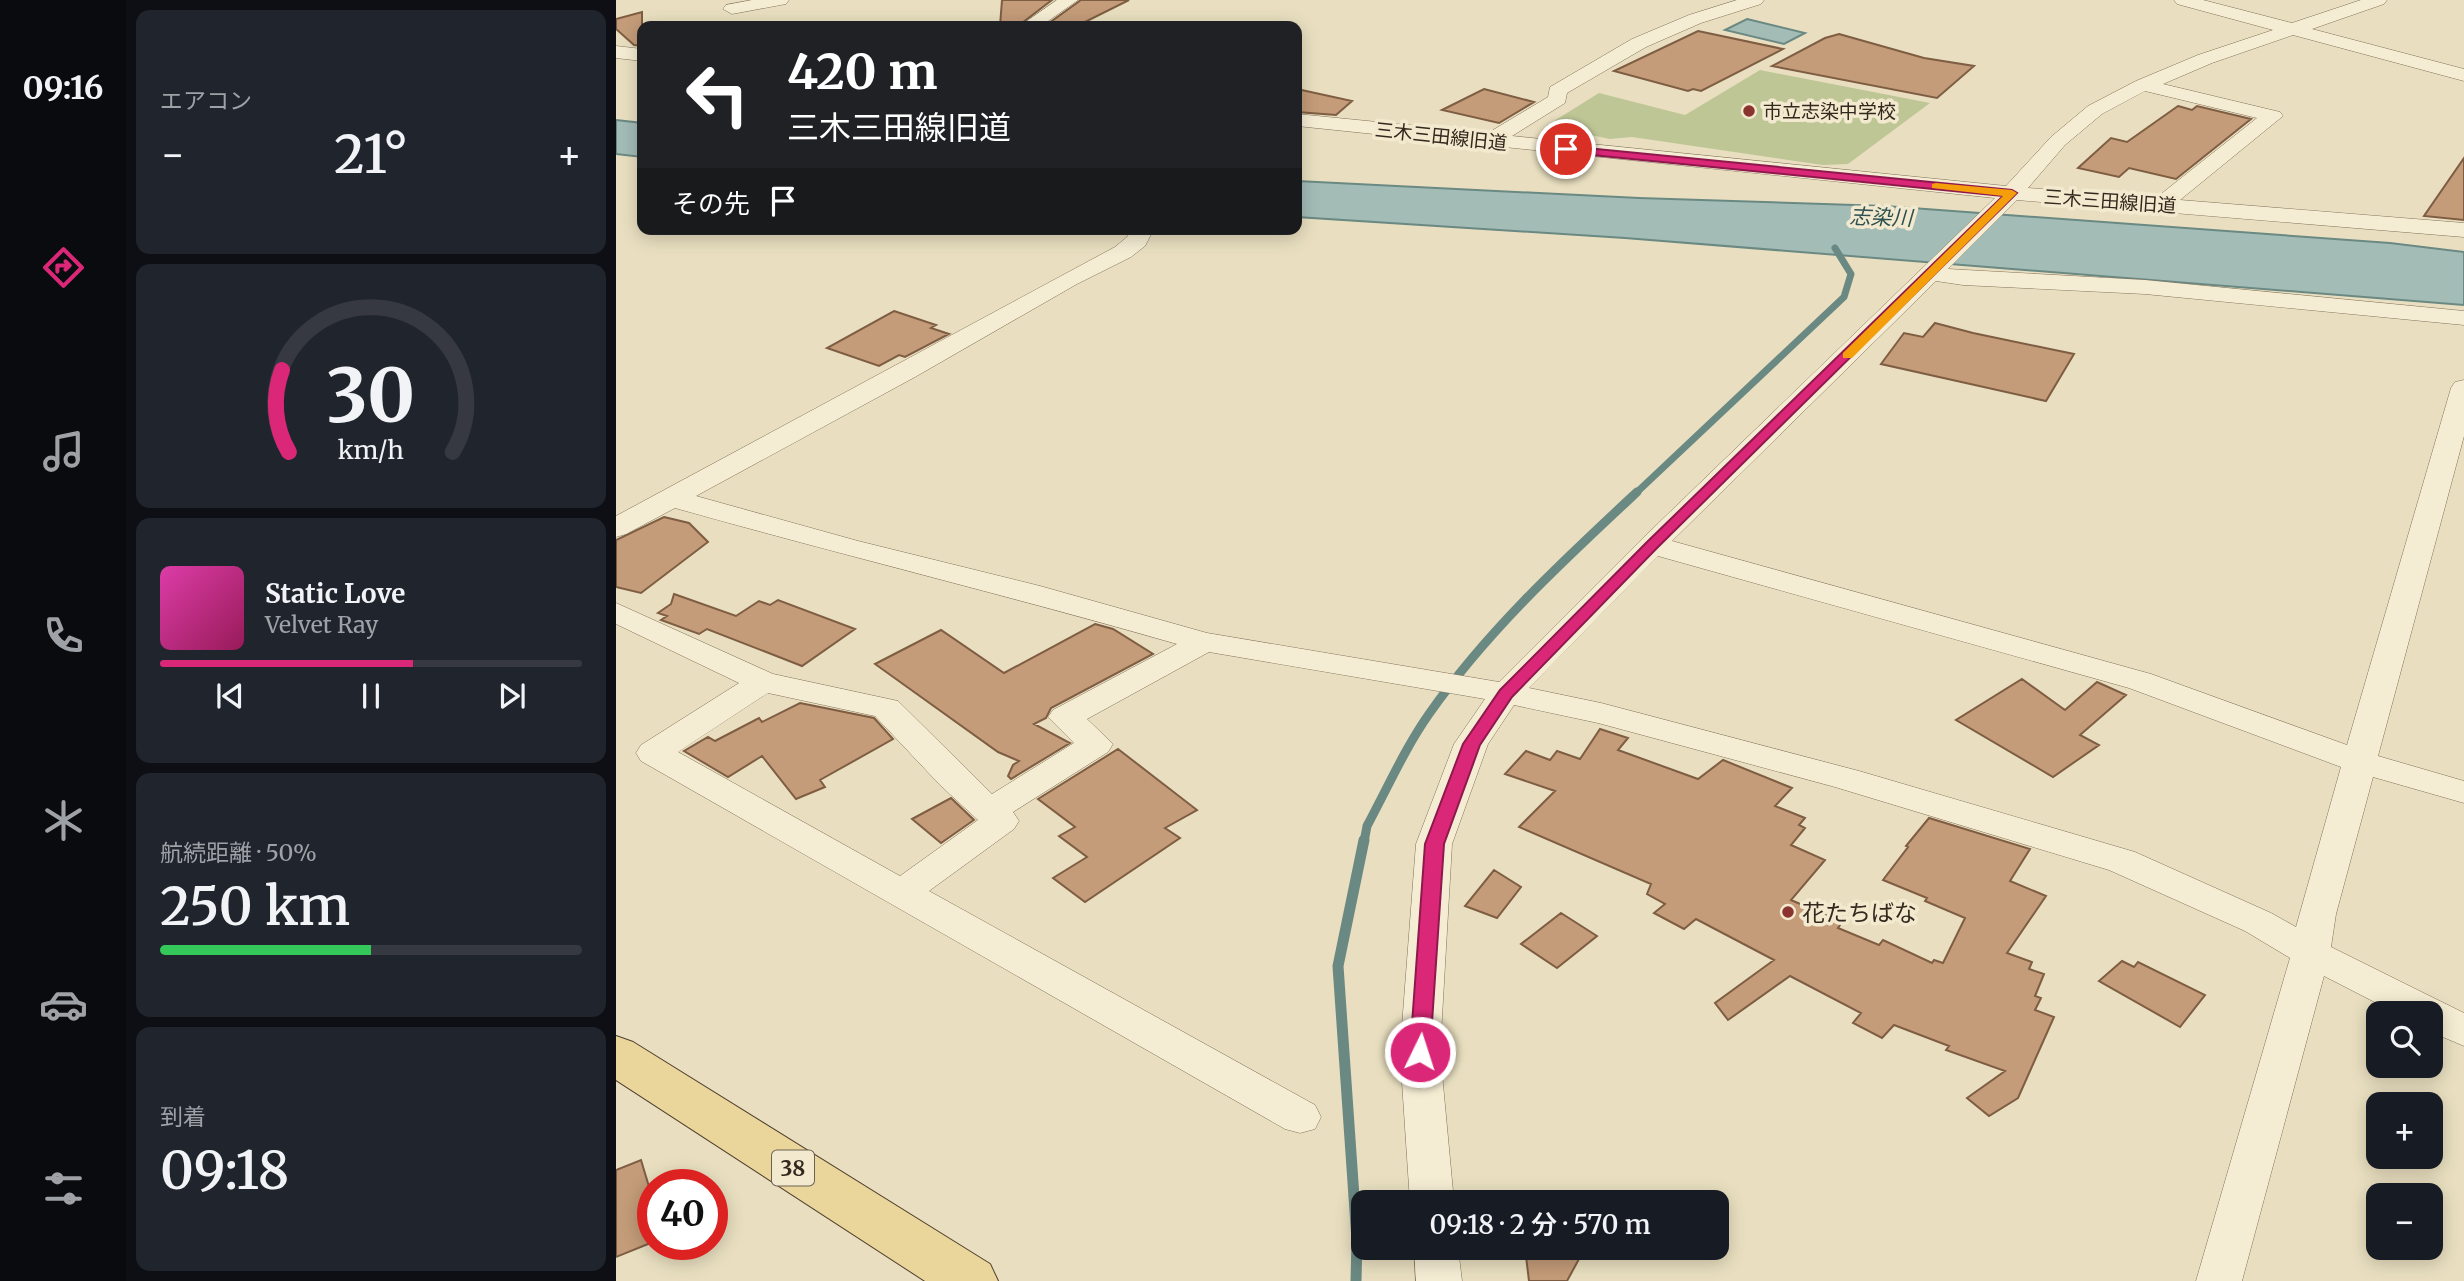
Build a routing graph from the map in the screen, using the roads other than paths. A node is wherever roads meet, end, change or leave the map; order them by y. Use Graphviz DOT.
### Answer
graph roads {
  1 [pos="780,0"];
  2 [pos="1069,0"];
  3 [pos="1755,0"];
  4 [pos="2183,0"];
  5 [pos="2378,0"];
  6 [pos="726,4"];
  7 [pos="750,21"];
  8 [pos="1037,21"];
  9 [pos="2292,29"];
  10 [pos="616,52"];
  11 [pos="637,54"];
  12 [pos="2464,75"];
  13 [pos="2143,85"];
  14 [pos="1302,121"];
  15 [pos="1488,142"];
  16 [pos="2012,193"];
  17 [pos="2162,204"];
  18 [pos="2464,230"];
  19 [pos="1140,235"];
  20 [pos="1931,273"];
  21 [pos="2464,318"];
  22 [pos="2464,388"];
  23 [pos="671,498"];
  24 [pos="616,528"];
  25 [pos="1652,545"];
  26 [pos="616,612"];
  27 [pos="1204,642"];
  28 [pos="763,682"];
  29 [pos="1506,693"];
  30 [pos="2360,762"];
  31 [pos="2464,792"];
  32 [pos="990,811"];
  33 [pos="901,893"];
  34 [pos="2311,953"];
  35 [pos="2406,1001"];
  36 [pos="2443,1020"];
  37 [pos="2464,1031"];
  38 [pos="616,1055"];
  39 [pos="1300,1116"];
  40 [pos="1431,1190"];
  41 [pos="1437,1260"];
  42 [pos="970,1281"];
  43 [pos="1439,1281"];
  44 [pos="2219,1281"];
  1 -- 6 [label="street"];
  2 -- 8 [label="street"];
  3 -- 15 [label="street"];
  4 -- 9 [label="street"];
  5 -- 9 [label="street"];
  6 -- 7 [label="street"];
  9 -- 12 [label="street"];
  9 -- 13 [label="street"];
  10 -- 11 [label="street"];
  13 -- 16 [label="street"];
  13 -- 17 [label="street"];
  14 -- 15 [label="street, 三木三田線旧道"];
  15 -- 16 [label="street, 三木三田線旧道"];
  16 -- 17 [label="street, 三木三田線旧道"];
  16 -- 20 [label="street"];
  17 -- 18 [label="street, 三木三田線旧道"];
  19 -- 23 [label="street"];
  20 -- 21 [label="street"];
  20 -- 25 [label="street"];
  22 -- 30 [label="street"];
  23 -- 24 [label="street"];
  23 -- 27 [label="street"];
  25 -- 29 [label="street"];
  25 -- 30 [label="street"];
  26 -- 28 [label="street"];
  27 -- 29 [label="street"];
  27 -- 32 [label="street"];
  28 -- 32 [label="street"];
  28 -- 33 [label="street"];
  29 -- 34 [label="street"];
  29 -- 40 [label="street"];
  30 -- 31 [label="street"];
  30 -- 34 [label="street"];
  32 -- 33 [label="street"];
  33 -- 39 [label="street"];
  34 -- 35 [label="street"];
  34 -- 44 [label="street"];
  36 -- 37 [label="street"];
  38 -- 42 [label="main road, 38"];
  41 -- 43 [label="street"];
}
